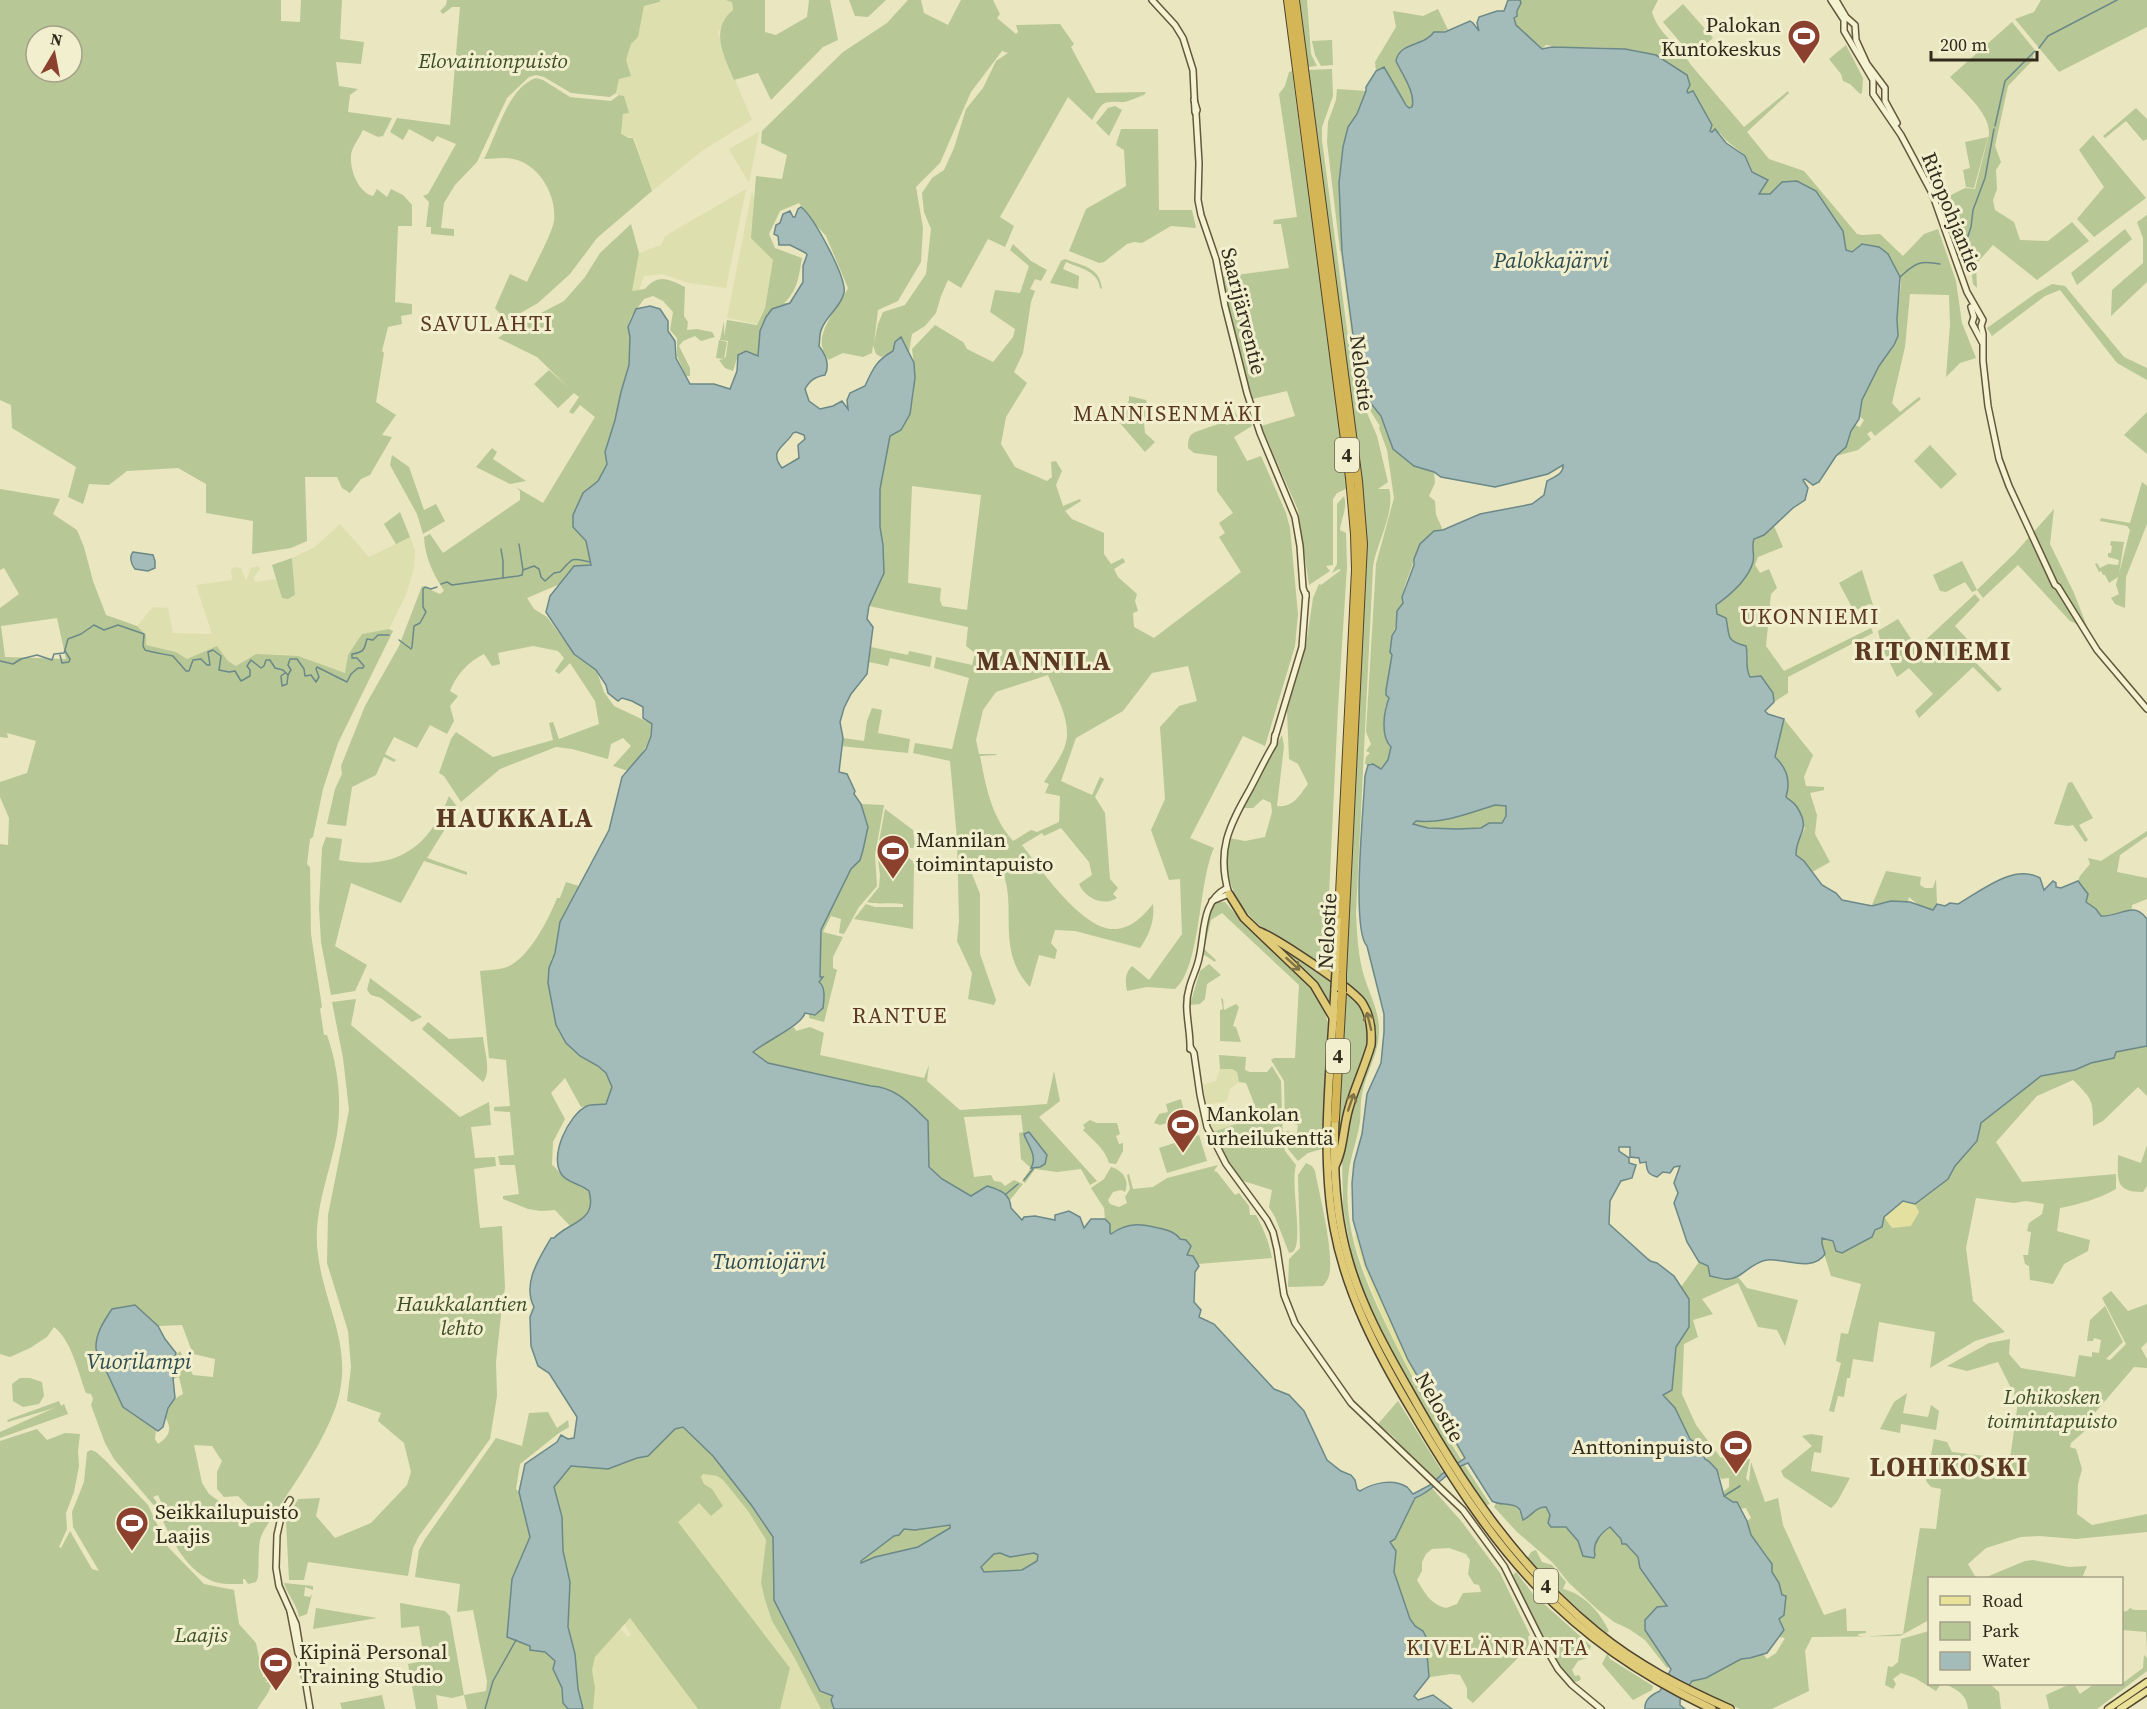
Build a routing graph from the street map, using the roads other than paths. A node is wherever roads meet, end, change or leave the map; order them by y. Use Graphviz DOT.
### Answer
graph roads {
  1 [pos="1152,0"];
  2 [pos="1288,0"];
  3 [pos="1295,0"];
  4 [pos="1833,0"];
  5 [pos="1852,22"];
  6 [pos="1844,27"];
  7 [pos="1855,33"];
  8 [pos="1847,34"];
  9 [pos="1881,85"];
  10 [pos="1874,87"];
  11 [pos="1884,94"];
  12 [pos="1876,97"];
  13 [pos="1901,135"];
  14 [pos="1977,316"];
  15 [pos="1978,326"];
  16 [pos="2147,709"];
  17 [pos="1228,891"];
  18 [pos="1339,914"];
  19 [pos="1258,931"];
  20 [pos="1339,973"];
  21 [pos="1338,990"];
  22 [pos="1334,1019"];
  23 [pos="1335,1119"];
  24 [pos="1334,1168"];
  25 [pos="1452,1470"];
  26 [pos="290,1500"];
  27 [pos="2147,1682"];
  28 [pos="2147,1691"];
  29 [pos="1690,1695"];
  30 [pos="310,1709"];
  31 [pos="1601,1709"];
  32 [pos="1712,1709"];
  33 [pos="1730,1709"];
  34 [pos="2109,1709"];
  35 [pos="2120,1709"];
  1 -- 17 [label="main road, Saarijärventie"];
  2 -- 18 [label="highway, Nelostie / 4"];
  3 -- 20 [label="highway, Nelostie / 4"];
  4 -- 5 [label="main road"];
  4 -- 6 [label="main road"];
  5 -- 6 [label="main road"];
  5 -- 7 [label="main road"];
  6 -- 8 [label="main road"];
  7 -- 8 [label="main road"];
  7 -- 9 [label="main road"];
  8 -- 10 [label="main road"];
  9 -- 10 [label="main road"];
  9 -- 11 [label="main road"];
  10 -- 12 [label="main road"];
  11 -- 12 [label="main road"];
  11 -- 13 [label="main road, Ritopohjantie"];
  12 -- 13 [label="main road, Ritopohjantie"];
  13 -- 14 [label="main road, Ritopohjantie"];
  14 -- 15 [label="main road"];
  14 -- 15 [label="main road"];
  15 -- 16 [label="main road"];
  17 -- 19 [label="highway"];
  17 -- 31 [label="main road"];
  18 -- 20 [label="highway, Nelostie / 4"];
  19 -- 22 [label="highway, one-way"];
  24 -- 19 [label="highway, one-way"];
  20 -- 21 [label="highway, Nelostie / 4, bridge"];
  21 -- 22 [label="highway, Nelostie / 4"];
  21 -- 23 [label="highway, Nelostie / 4"];
  22 -- 25 [label="highway, Nelostie / 4"];
  23 -- 24 [label="highway, Nelostie / 4"];
  24 -- 25 [label="highway, Nelostie / 4"];
  25 -- 29 [label="highway, Nelostie / 4"];
  26 -- 30 [label="main road"];
  27 -- 34 [label="main road"];
  28 -- 35 [label="main road"];
  29 -- 32 [label="highway, Nelostie / 4"];
  29 -- 33 [label="highway, Nelostie / 4"];
}
